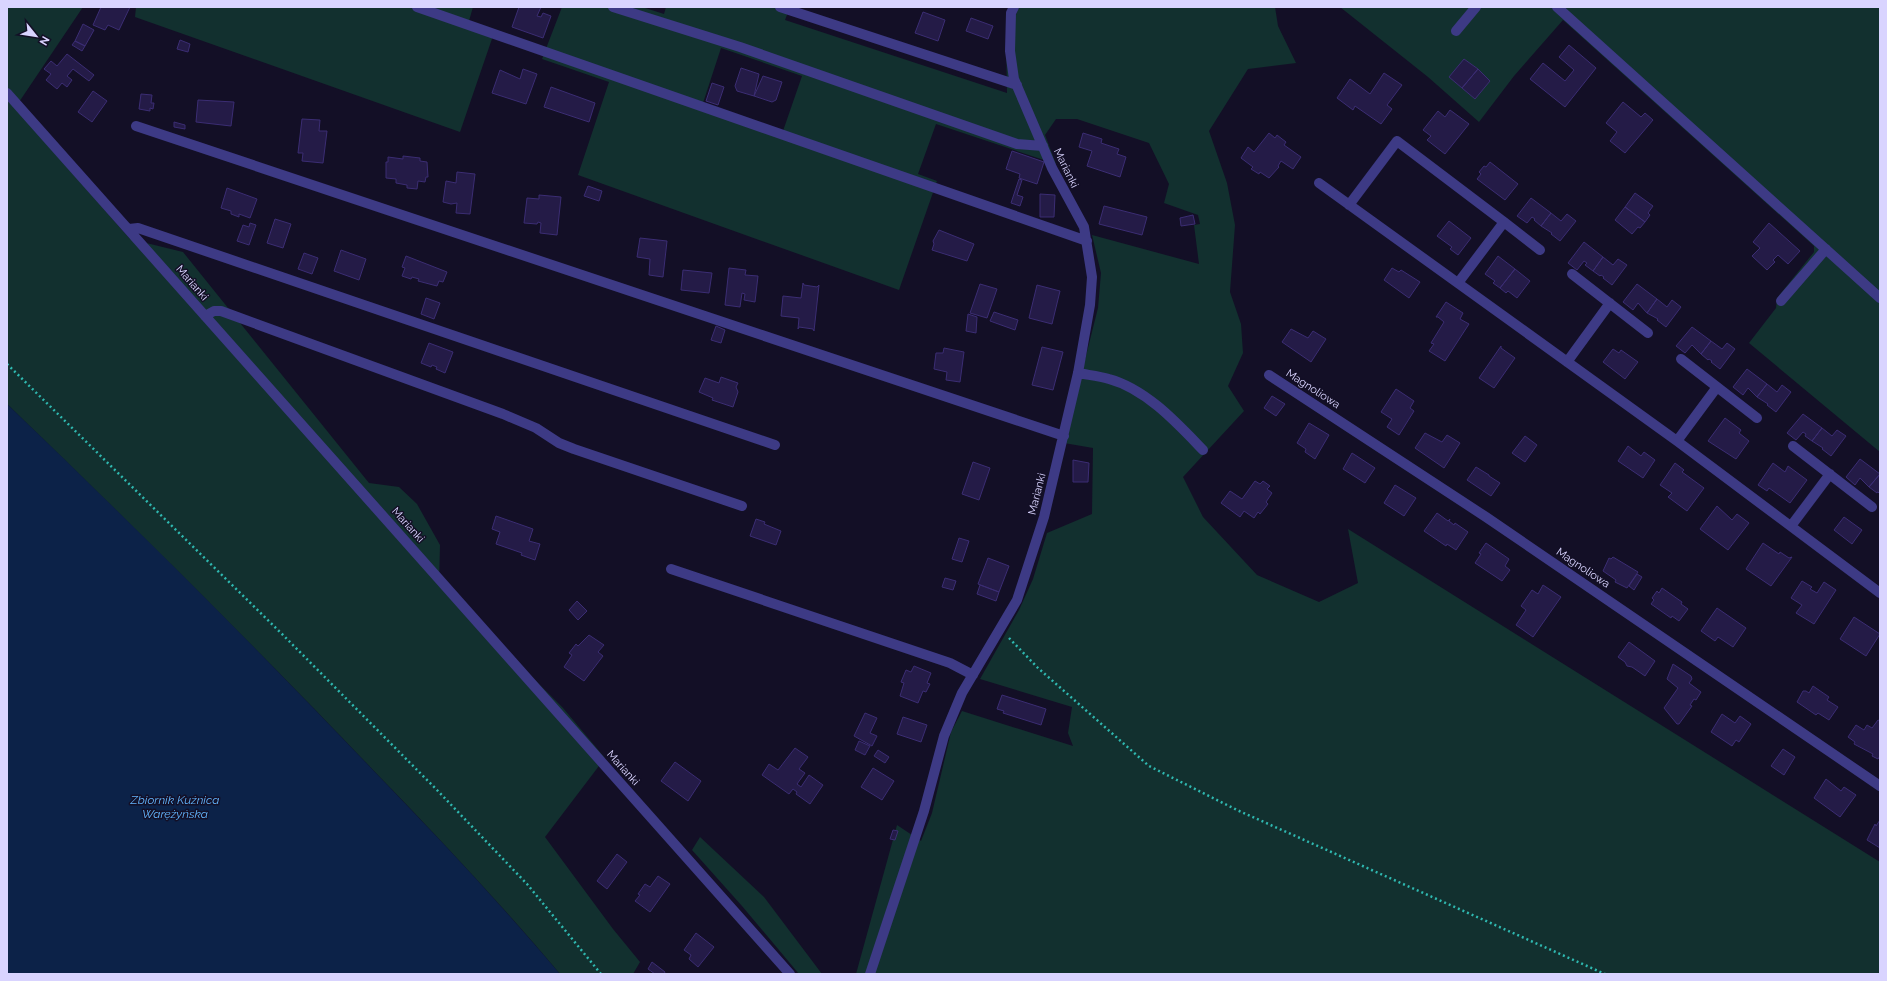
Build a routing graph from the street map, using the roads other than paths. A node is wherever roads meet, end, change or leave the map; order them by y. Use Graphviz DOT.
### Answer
graph roads {
  1 [pos="417,7"];
  2 [pos="613,7"];
  3 [pos="780,7"];
  4 [pos="1014,7"];
  5 [pos="1476,7"];
  6 [pos="1557,7"];
  7 [pos="1456,31"];
  8 [pos="1017,85"];
  9 [pos="7,93"];
  10 [pos="136,126"];
  11 [pos="1043,146"];
  12 [pos="1319,183"];
  13 [pos="1349,205"];
  14 [pos="1504,222"];
  15 [pos="128,229"];
  16 [pos="1087,241"];
  17 [pos="1826,249"];
  18 [pos="1540,250"];
  19 [pos="1572,274"];
  20 [pos="1458,283"];
  21 [pos="1880,298"];
  22 [pos="1781,301"];
  23 [pos="1610,303"];
  24 [pos="205,316"];
  25 [pos="1648,333"];
  26 [pos="1681,359"];
  27 [pos="1567,362"];
  28 [pos="1078,373"];
  29 [pos="1269,375"];
  30 [pos="1717,387"];
  31 [pos="1757,418"];
  32 [pos="1064,436"];
  33 [pos="1677,441"];
  34 [pos="775,445"];
  35 [pos="1793,446"];
  36 [pos="1203,450"];
  37 [pos="1830,474"];
  38 [pos="742,506"];
  39 [pos="1872,507"];
  40 [pos="1791,526"];
  41 [pos="671,569"];
  42 [pos="1880,593"];
  43 [pos="973,675"];
  44 [pos="1880,786"];
  45 [pos="790,974"];
  46 [pos="870,974"];
  1 -- 16 [label="street"];
  2 -- 11 [label="street"];
  3 -- 8 [label="street"];
  4 -- 8 [label="street, Marianki"];
  5 -- 7 [label="street"];
  6 -- 17 [label="street"];
  8 -- 11 [label="street, Marianki"];
  9 -- 15 [label="street, Marianki"];
  10 -- 32 [label="street"];
  11 -- 16 [label="street, Marianki"];
  12 -- 13 [label="street"];
  13 -- 14 [label="street"];
  13 -- 20 [label="street"];
  14 -- 18 [label="street"];
  14 -- 20 [label="street"];
  15 -- 24 [label="street, Marianki"];
  15 -- 34 [label="street"];
  16 -- 28 [label="street, Marianki"];
  17 -- 21 [label="street"];
  17 -- 22 [label="street"];
  19 -- 23 [label="street"];
  20 -- 27 [label="street"];
  23 -- 25 [label="street"];
  23 -- 27 [label="street"];
  24 -- 38 [label="street"];
  24 -- 45 [label="street, Marianki"];
  26 -- 30 [label="street"];
  27 -- 33 [label="street"];
  28 -- 32 [label="street, Marianki"];
  28 -- 36 [label="street"];
  29 -- 44 [label="street, Magnoliowa"];
  30 -- 31 [label="street"];
  30 -- 33 [label="street"];
  32 -- 43 [label="street, Marianki"];
  33 -- 40 [label="street"];
  35 -- 37 [label="street"];
  37 -- 39 [label="street"];
  37 -- 40 [label="street"];
  40 -- 42 [label="street"];
  41 -- 43 [label="street"];
  43 -- 46 [label="street, Marianki"];
}
